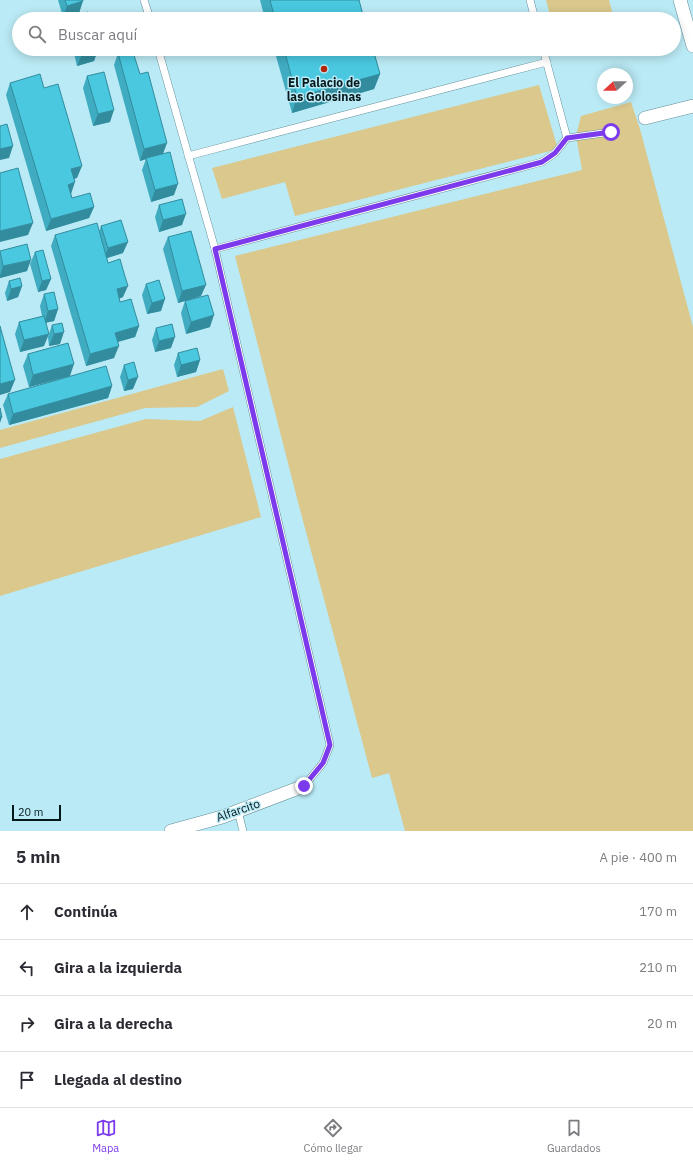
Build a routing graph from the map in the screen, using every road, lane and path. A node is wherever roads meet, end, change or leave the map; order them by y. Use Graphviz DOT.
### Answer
graph roads {
  1 [pos="144,0"];
  2 [pos="530,0"];
  3 [pos="680,0"];
  4 [pos="148,12"];
  5 [pos="533,12"];
  6 [pos="693,46"];
  7 [pos="160,56"];
  8 [pos="545,56"];
  9 [pos="547,62"];
  10 [pos="693,106"];
  11 [pos="645,118"];
  12 [pos="611,132"];
  13 [pos="567,138"];
  14 [pos="188,156"];
  15 [pos="215,249"];
  16 [pos="304,786"];
  17 [pos="238,811"];
  18 [pos="170,831"];
  19 [pos="243,831"];
  1 -- 4 [label="lane"];
  2 -- 5 [label="lane"];
  3 -- 6 [label="street"];
  7 -- 14 [label="lane"];
  8 -- 9 [label="lane"];
  9 -- 13 [label="lane"];
  9 -- 14 [label="lane"];
  10 -- 11 [label="street"];
  12 -- 13 [label="lane"];
  13 -- 15 [label="lane"];
  14 -- 15 [label="lane"];
  15 -- 16 [label="lane"];
  16 -- 17 [label="street, Alfarcito"];
  17 -- 18 [label="street, Alfarcito"];
  17 -- 19 [label="lane"];
}
